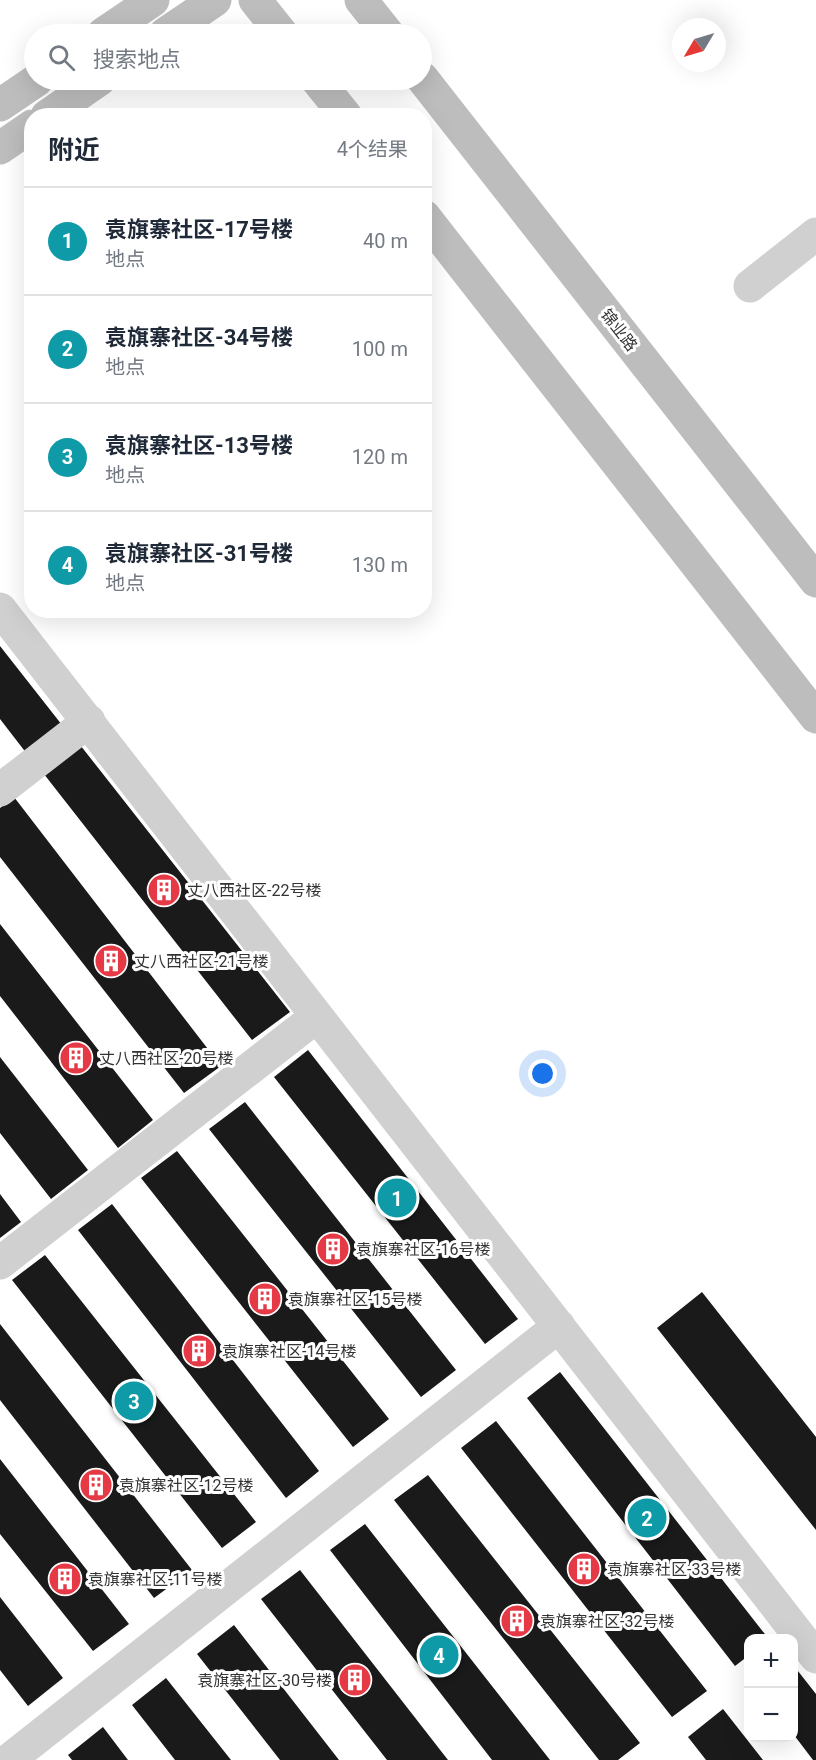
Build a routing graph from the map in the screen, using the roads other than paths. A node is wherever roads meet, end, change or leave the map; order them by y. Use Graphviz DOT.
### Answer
graph roads {
  1 [pos="153,0"];
  2 [pos="215,0"];
  3 [pos="255,0"];
  4 [pos="361,0"];
  5 [pos="118,24"];
  6 [pos="180,24"];
  7 [pos="274,24"];
  8 [pos="380,24"];
  9 [pos="24,89"];
  10 [pos="85,90"];
  11 [pos="325,90"];
  12 [pos="431,90"];
  13 [pos="0,105"];
  14 [pos="59,108"];
  15 [pos="340,108"];
  16 [pos="24,132"];
  17 [pos="0,148"];
  18 [pos="432,226"];
  19 [pos="816,234"];
  20 [pos="750,286"];
  21 [pos="816,581"];
  22 [pos="0,609"];
  23 [pos="816,717"];
  24 [pos="89,721"];
  25 [pos="0,790"];
  26 [pos="316,1017"];
  27 [pos="0,1263"];
  28 [pos="559,1326"];
  29 [pos="816,1657"];
  30 [pos="9,1760"];
  1 -- 5 [label="main road"];
  2 -- 6 [label="main road"];
  3 -- 7 [label="main road"];
  4 -- 8 [label="main road"];
  9 -- 13 [label="main road"];
  10 -- 14 [label="main road"];
  11 -- 15 [label="main road"];
  12 -- 21 [label="main road, 锦业路"];
  16 -- 17 [label="main road"];
  18 -- 23 [label="main road"];
  19 -- 20 [label="street"];
  22 -- 24 [label="street"];
  24 -- 25 [label="street"];
  24 -- 26 [label="street"];
  26 -- 27 [label="street"];
  26 -- 28 [label="street"];
  28 -- 29 [label="street"];
  28 -- 30 [label="street"];
}
